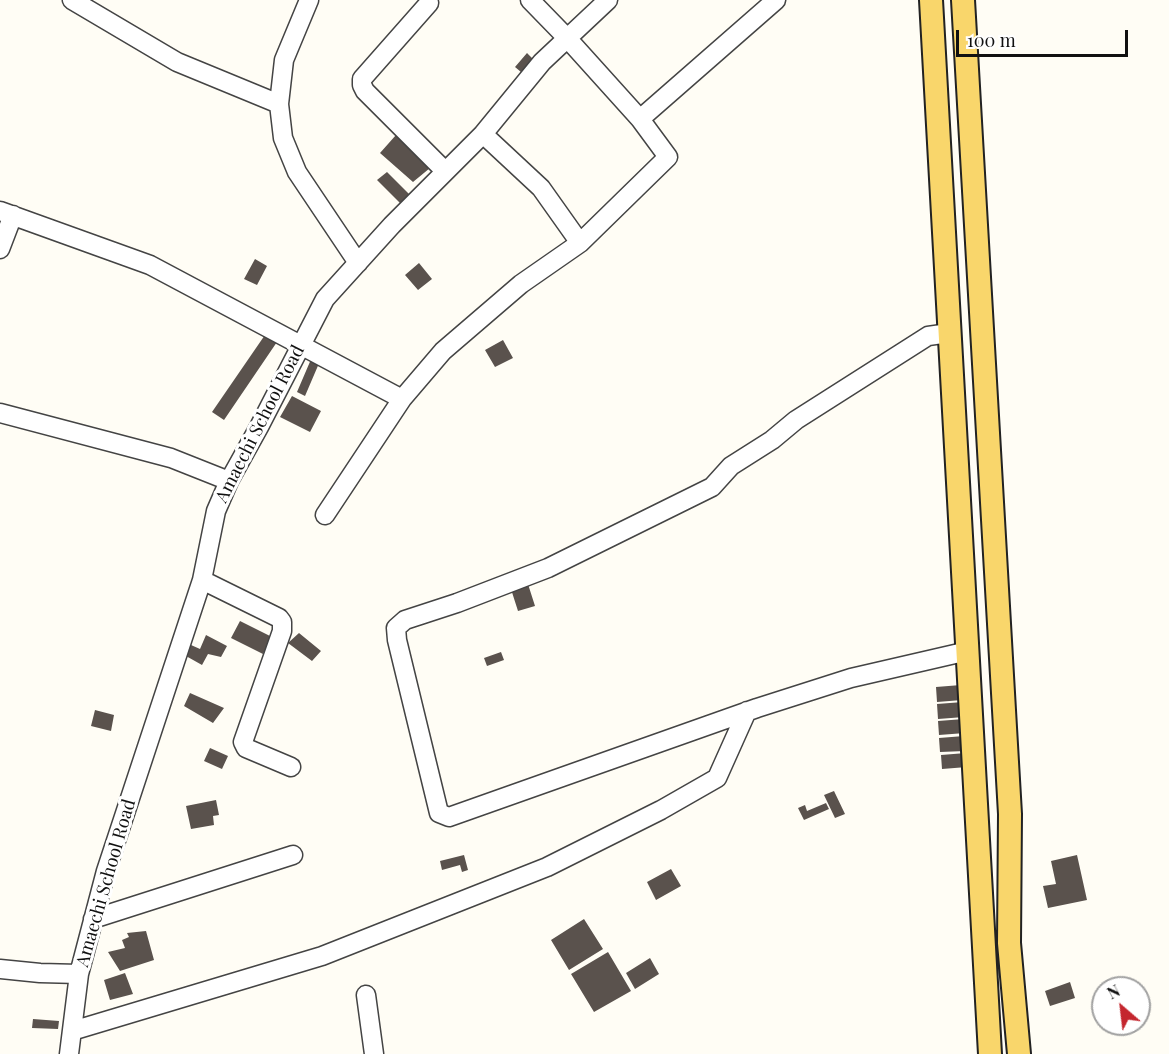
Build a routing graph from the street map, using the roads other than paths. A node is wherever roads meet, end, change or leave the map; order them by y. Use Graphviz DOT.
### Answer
graph roads {
  1 [pos="72,0"];
  2 [pos="309,0"];
  3 [pos="530,0"];
  4 [pos="608,0"];
  5 [pos="776,0"];
  6 [pos="931,0"];
  7 [pos="963,0"];
  8 [pos="429,3"];
  9 [pos="567,38"];
  10 [pos="279,104"];
  11 [pos="640,119"];
  12 [pos="483,134"];
  13 [pos="445,171"];
  14 [pos="7,213"];
  15 [pos="580,243"];
  16 [pos="0,249"];
  17 [pos="358,262"];
  18 [pos="949,333"];
  19 [pos="300,345"];
  20 [pos="402,399"];
  21 [pos="0,413"];
  22 [pos="229,481"];
  23 [pos="325,515"];
  24 [pos="202,580"];
  25 [pos="968,651"];
  26 [pos="747,711"];
  27 [pos="291,767"];
  28 [pos="293,855"];
  29 [pos="93,919"];
  30 [pos="0,969"];
  31 [pos="79,974"];
  32 [pos="366,995"];
  33 [pos="72,1031"];
  34 [pos="69,1054"];
  35 [pos="374,1054"];
  36 [pos="990,1054"];
  37 [pos="1019,1054"];
  1 -- 10 [label="street"];
  2 -- 10 [label="street"];
  3 -- 9 [label="street"];
  4 -- 9 [label="street, Amaechi School Road"];
  5 -- 11 [label="street"];
  6 -- 18 [label="main road"];
  7 -- 37 [label="main road"];
  8 -- 13 [label="street"];
  9 -- 11 [label="street"];
  9 -- 12 [label="street, Amaechi School Road"];
  10 -- 17 [label="street"];
  11 -- 15 [label="street"];
  12 -- 13 [label="street, Amaechi School Road"];
  12 -- 15 [label="street"];
  13 -- 17 [label="street, Amaechi School Road"];
  14 -- 16 [label="street"];
  14 -- 19 [label="street"];
  15 -- 20 [label="street"];
  17 -- 19 [label="street, Amaechi School Road"];
  18 -- 25 [label="main road"];
  18 -- 26 [label="street"];
  19 -- 20 [label="street"];
  19 -- 22 [label="street, Amaechi School Road"];
  20 -- 23 [label="street"];
  21 -- 22 [label="street"];
  22 -- 24 [label="street, Amaechi School Road"];
  24 -- 27 [label="street"];
  24 -- 29 [label="street, Amaechi School Road"];
  25 -- 26 [label="street"];
  25 -- 36 [label="main road"];
  26 -- 33 [label="street"];
  28 -- 29 [label="street"];
  29 -- 31 [label="street, Amaechi School Road"];
  30 -- 31 [label="street"];
  31 -- 33 [label="street, Amaechi School Road"];
  32 -- 35 [label="street"];
  33 -- 34 [label="street, Amaechi School Road"];
}
